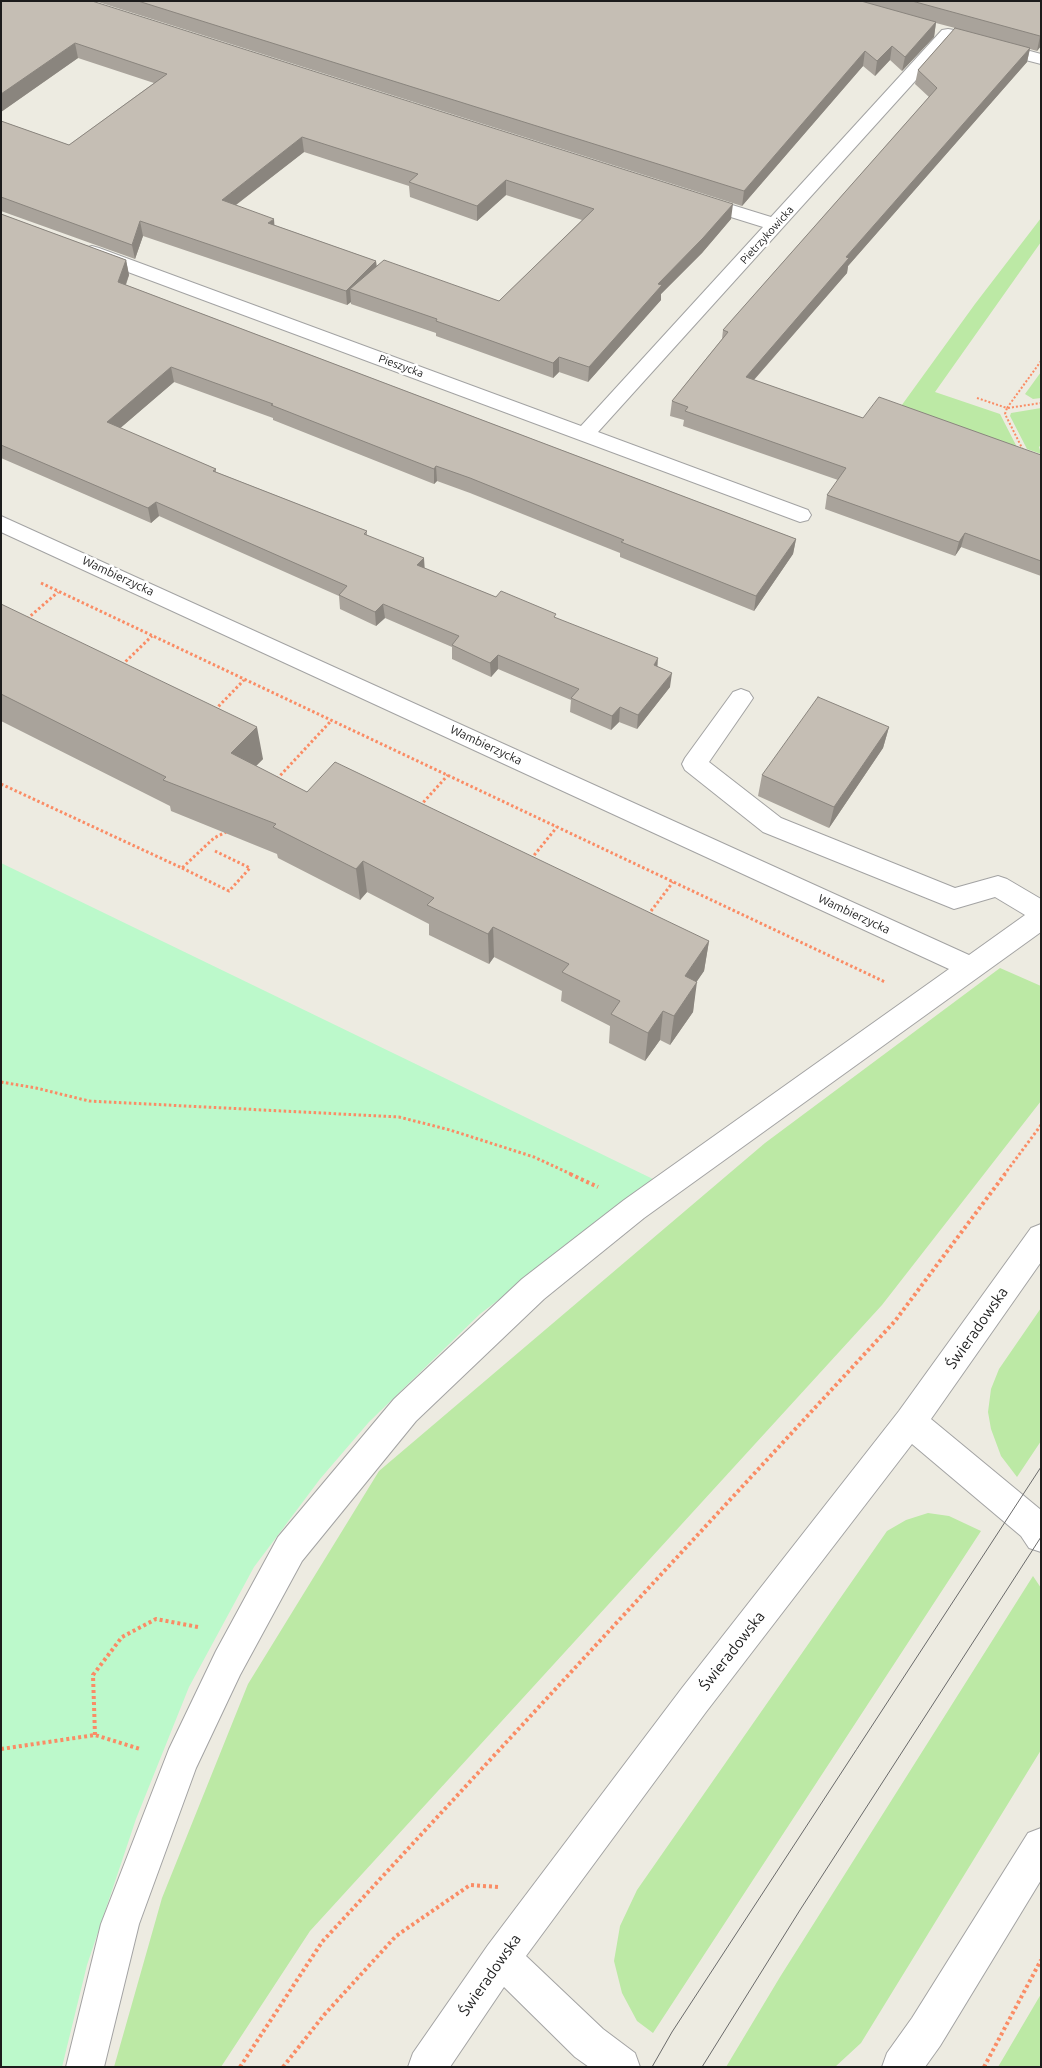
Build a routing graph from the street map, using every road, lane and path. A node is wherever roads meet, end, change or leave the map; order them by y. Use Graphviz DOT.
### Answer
graph roads {
  1 [pos="929,29"];
  2 [pos="948,34"];
  3 [pos="1041,59"];
  4 [pos="676,194"];
  5 [pos="776,225"];
  6 [pos="74,245"];
  7 [pos="1041,361"];
  8 [pos="976,398"];
  9 [pos="1041,403"];
  10 [pos="1007,408"];
  11 [pos="585,434"];
  12 [pos="1031,453"];
  13 [pos="800,516"];
  14 [pos="1,523"];
  15 [pos="34,580"];
  16 [pos="58,592"];
  17 [pos="23,623"];
  18 [pos="152,636"];
  19 [pos="118,669"];
  20 [pos="244,680"];
  21 [pos="741,698"];
  22 [pos="211,714"];
  23 [pos="330,722"];
  24 [pos="448,775"];
  25 [pos="1,784"];
  26 [pos="272,784"];
  27 [pos="416,810"];
  28 [pos="234,825"];
  29 [pos="557,827"];
  30 [pos="215,851"];
  31 [pos="527,864"];
  32 [pos="182,868"];
  33 [pos="673,882"];
  34 [pos="1041,912"];
  35 [pos="1041,918"];
  36 [pos="644,920"];
  37 [pos="970,967"];
  38 [pos="924,1000"];
  39 [pos="1,1082"];
  40 [pos="1041,1125"];
  41 [pos="634,1209"];
  42 [pos="1041,1237"];
  43 [pos="910,1422"];
  44 [pos="1041,1536"];
  45 [pos="243,1636"];
  46 [pos="95,1735"];
  47 [pos="1,1750"];
  48 [pos="181,1762"];
  49 [pos="1041,1846"];
  50 [pos="551,1892"];
  51 [pos="501,1958"];
  52 [pos="1041,1960"];
  53 [pos="84,2067"];
  54 [pos="240,2067"];
  55 [pos="283,2067"];
  56 [pos="428,2067"];
  57 [pos="622,2067"];
  58 [pos="901,2067"];
  59 [pos="984,2067"];
  1 -- 2 [label="street"];
  2 -- 3 [label="street"];
  2 -- 5 [label="street, Pietrzykowicka"];
  4 -- 5 [label="street"];
  5 -- 11 [label="street, Pietrzykowicka"];
  6 -- 11 [label="street, Pieszycka"];
  7 -- 10 [label="path"];
  8 -- 10 [label="path"];
  9 -- 10 [label="path"];
  10 -- 12 [label="path"];
  11 -- 13 [label="street, Pieszycka"];
  14 -- 37 [label="street, Wambierzycka"];
  15 -- 16 [label="path"];
  16 -- 17 [label="path"];
  16 -- 18 [label="path"];
  18 -- 19 [label="path"];
  18 -- 20 [label="path"];
  20 -- 22 [label="path"];
  20 -- 23 [label="path"];
  21 -- 34 [label="street"];
  23 -- 24 [label="path"];
  23 -- 26 [label="path"];
  24 -- 27 [label="path"];
  24 -- 29 [label="path"];
  25 -- 32 [label="path"];
  28 -- 32 [label="path"];
  29 -- 31 [label="path"];
  29 -- 33 [label="path"];
  30 -- 32 [label="path"];
  33 -- 36 [label="path"];
  33 -- 38 [label="path"];
  35 -- 37 [label="street"];
  37 -- 38 [label="street"];
  38 -- 41 [label="street"];
  39 -- 41 [label="path"];
  40 -- 54 [label="path"];
  41 -- 45 [label="street"];
  42 -- 43 [label="street, Świeradowska"];
  43 -- 44 [label="street"];
  43 -- 50 [label="street, Świeradowska"];
  45 -- 46 [label="path"];
  45 -- 48 [label="street"];
  46 -- 47 [label="path"];
  46 -- 48 [label="path"];
  48 -- 53 [label="street"];
  49 -- 58 [label="street"];
  50 -- 51 [label="street, Świeradowska"];
  50 -- 55 [label="path"];
  51 -- 56 [label="street, Świeradowska"];
  51 -- 57 [label="street"];
  52 -- 59 [label="path"];
}
